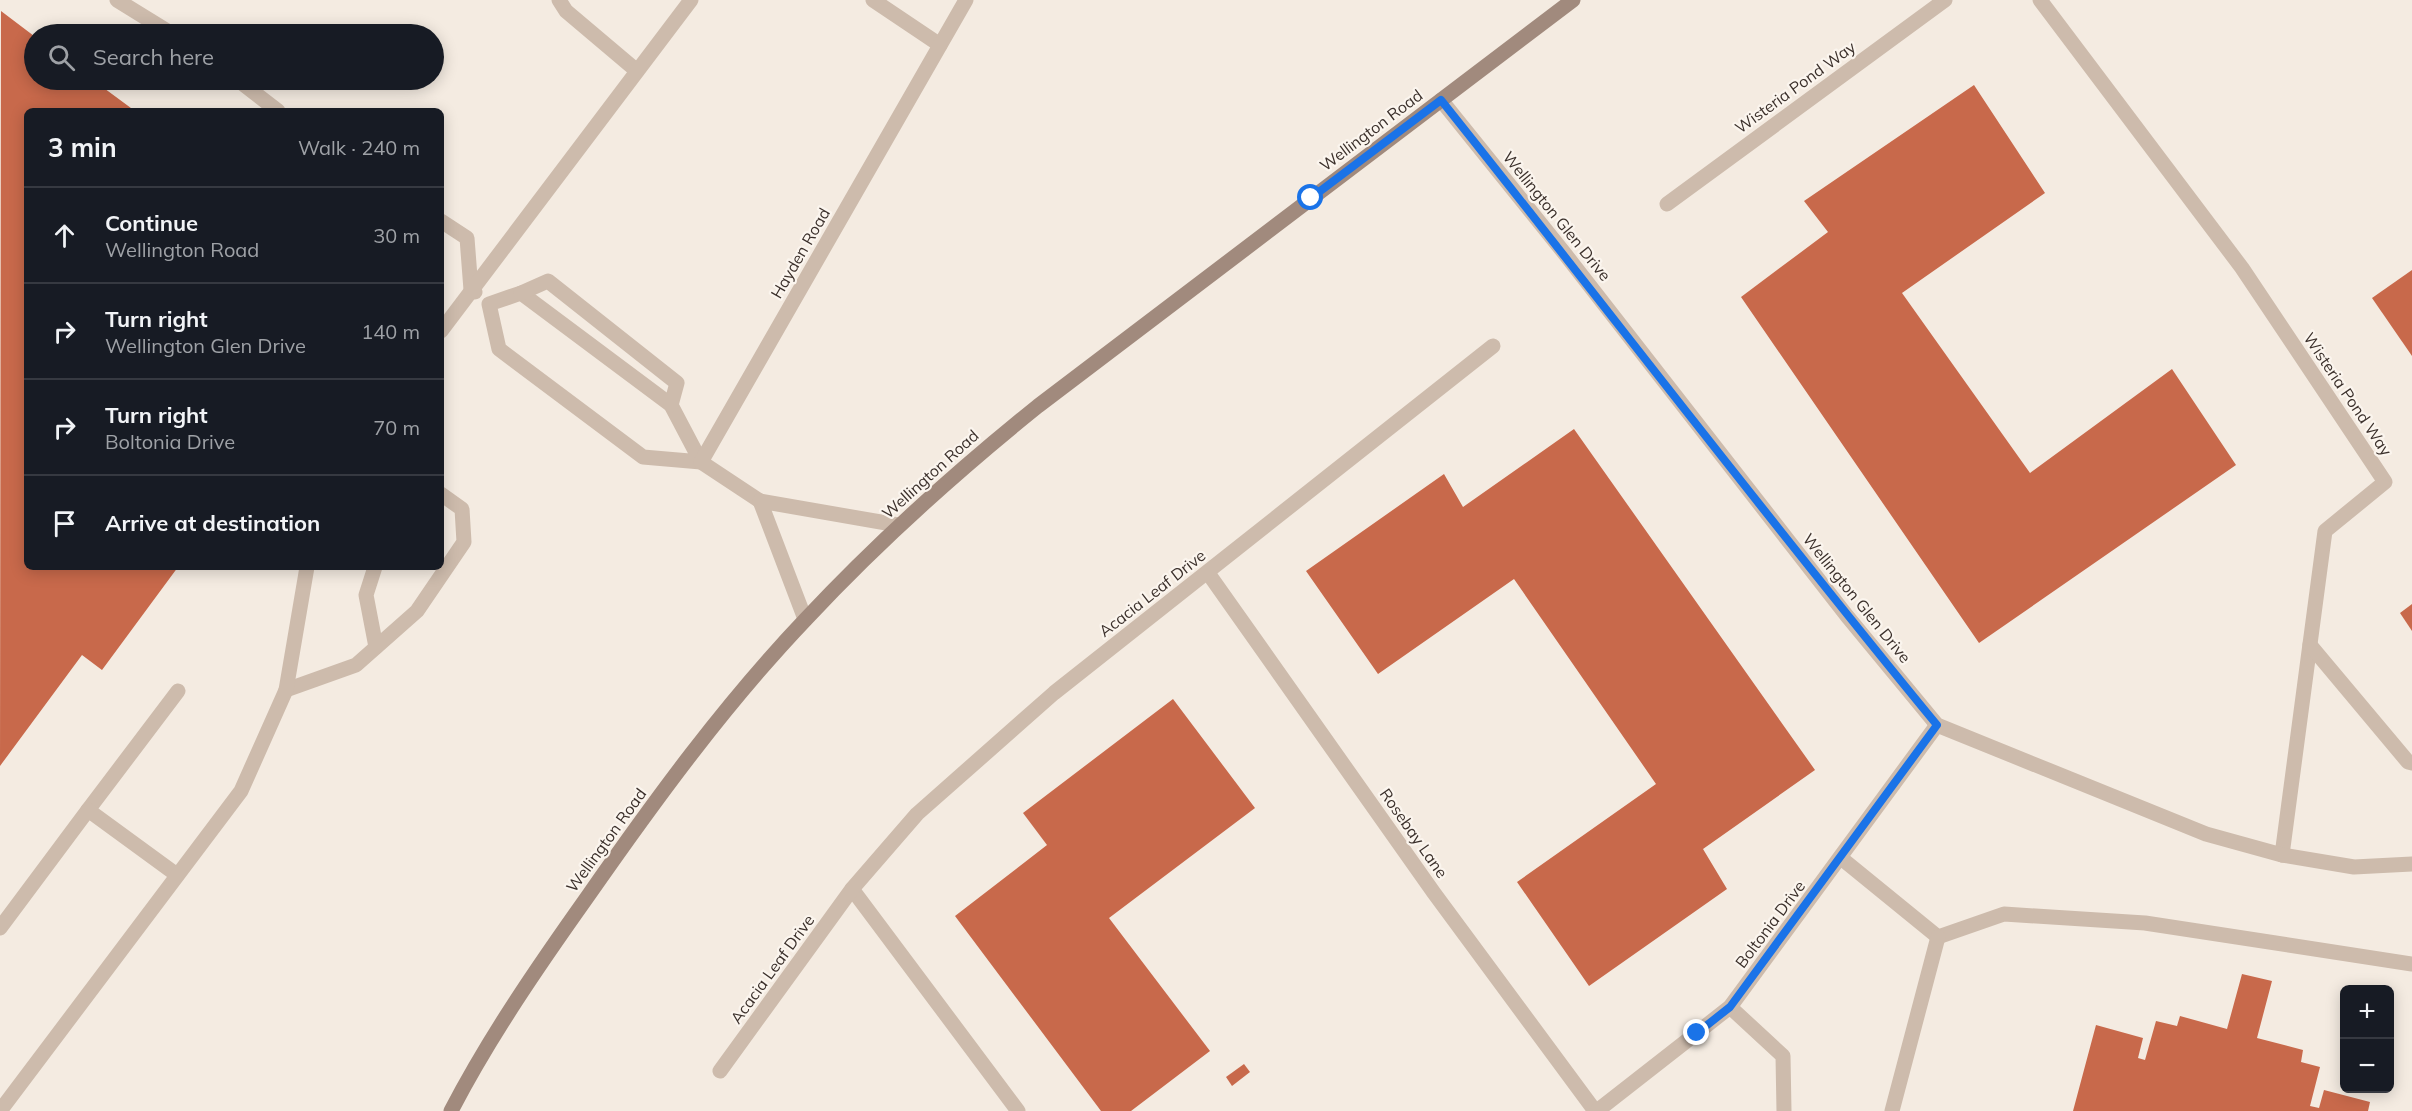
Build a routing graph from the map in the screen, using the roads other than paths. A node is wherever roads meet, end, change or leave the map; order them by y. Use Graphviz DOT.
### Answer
graph roads {
  1 [pos="117,0"];
  2 [pos="559,0"];
  3 [pos="691,0"];
  4 [pos="873,0"];
  5 [pos="966,0"];
  6 [pos="1573,0"];
  7 [pos="1945,0"];
  8 [pos="2040,0"];
  9 [pos="156,24"];
  10 [pos="940,45"];
  11 [pos="637,71"];
  12 [pos="251,90"];
  13 [pos="1441,100"];
  14 [pos="274,108"];
  15 [pos="1667,204"];
  16 [pos="444,223"];
  17 [pos="471,290"];
  18 [pos="521,293"];
  19 [pos="489,304"];
  20 [pos="444,327"];
  21 [pos="1493,346"];
  22 [pos="672,405"];
  23 [pos="701,462"];
  24 [pos="444,496"];
  25 [pos="760,501"];
  26 [pos="898,525"];
  27 [pos="306,570"];
  28 [pos="374,570"];
  29 [pos="1208,573"];
  30 [pos="805,619"];
  31 [pos="2310,645"];
  32 [pos="376,647"];
  33 [pos="286,690"];
  34 [pos="178,691"];
  35 [pos="1937,725"];
  36 [pos="2412,763"];
  37 [pos="88,810"];
  38 [pos="2282,855"];
  39 [pos="1841,858"];
  40 [pos="2412,864"];
  41 [pos="177,875"];
  42 [pos="852,889"];
  43 [pos="0,928"];
  44 [pos="1938,937"];
  45 [pos="2412,964"];
  46 [pos="1730,1007"];
  47 [pos="720,1071"];
  48 [pos="0,1111"];
  49 [pos="451,1111"];
  50 [pos="1018,1111"];
  51 [pos="1596,1111"];
  52 [pos="1784,1111"];
  53 [pos="1892,1111"];
  1 -- 9 [label="street"];
  2 -- 11 [label="street"];
  3 -- 11 [label="street"];
  4 -- 10 [label="street"];
  5 -- 10 [label="street, Hayden Road"];
  6 -- 13 [label="main road, Wellington Road"];
  7 -- 15 [label="street, Wisteria Pond Way"];
  8 -- 31 [label="street, Wisteria Pond Way"];
  10 -- 23 [label="street, Hayden Road"];
  11 -- 17 [label="street"];
  12 -- 14 [label="street"];
  13 -- 26 [label="main road, Wellington Road"];
  13 -- 35 [label="street, Wellington Glen Drive"];
  16 -- 17 [label="street"];
  17 -- 19 [label="street"];
  17 -- 20 [label="street"];
  18 -- 19 [label="street"];
  18 -- 22 [label="street"];
  18 -- 22 [label="street"];
  19 -- 23 [label="street"];
  21 -- 29 [label="street, Acacia Leaf Drive"];
  22 -- 23 [label="street"];
  23 -- 25 [label="street"];
  24 -- 32 [label="street"];
  25 -- 26 [label="street"];
  25 -- 30 [label="street"];
  26 -- 30 [label="main road, Wellington Road"];
  27 -- 33 [label="street"];
  28 -- 32 [label="street"];
  29 -- 42 [label="street, Acacia Leaf Drive"];
  29 -- 51 [label="street, Rosebay Lane"];
  30 -- 49 [label="main road, Wellington Road"];
  31 -- 36 [label="street"];
  31 -- 38 [label="street, Wisteria Pond Way"];
  32 -- 33 [label="street"];
  33 -- 41 [label="street"];
  34 -- 37 [label="street"];
  35 -- 38 [label="street, Wellington Glen Drive"];
  35 -- 39 [label="street, Boltonia Drive"];
  37 -- 41 [label="street"];
  37 -- 43 [label="street"];
  38 -- 40 [label="street, Wellington Glen Drive"];
  39 -- 44 [label="street"];
  39 -- 46 [label="street, Boltonia Drive"];
  41 -- 48 [label="street"];
  42 -- 47 [label="street, Acacia Leaf Drive"];
  42 -- 50 [label="street"];
  44 -- 45 [label="street"];
  44 -- 53 [label="street"];
  46 -- 51 [label="street, Boltonia Drive"];
  46 -- 52 [label="street"];
}
